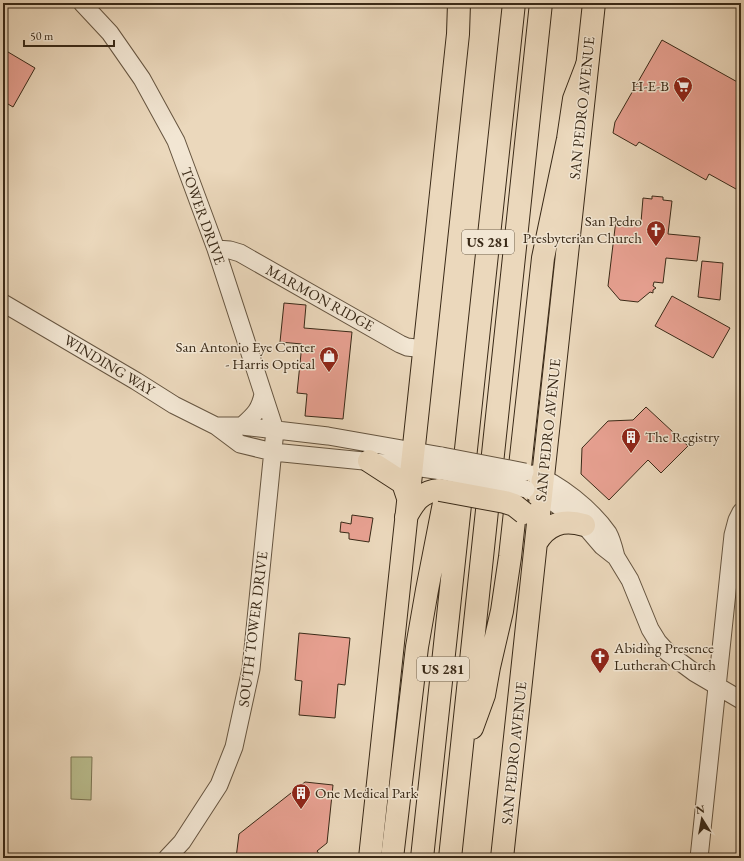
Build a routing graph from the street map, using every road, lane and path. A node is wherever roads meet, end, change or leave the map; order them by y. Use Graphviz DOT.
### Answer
graph roads {
  1 [pos="82,3"];
  2 [pos="459,3"];
  3 [pos="514,3"];
  4 [pos="541,3"];
  5 [pos="594,3"];
  6 [pos="587,65"];
  7 [pos="216,249"];
  8 [pos="3,303"];
  9 [pos="424,349"];
  10 [pos="263,394"];
  11 [pos="216,426"];
  12 [pos="242,426"];
  13 [pos="275,430"];
  14 [pos="351,440"];
  15 [pos="273,452"];
  16 [pos="412,459"];
  17 [pos="359,460"];
  18 [pos="441,473"];
  19 [pos="463,480"];
  20 [pos="534,484"];
  21 [pos="407,508"];
  22 [pos="741,512"];
  23 [pos="584,525"];
  24 [pos="536,540"];
  25 [pos="616,557"];
  26 [pos="718,686"];
  27 [pos="741,700"];
  28 [pos="461,755"];
  29 [pos="167,858"];
  30 [pos="370,858"];
  31 [pos="392,858"];
  32 [pos="422,858"];
  33 [pos="450,858"];
  34 [pos="502,858"];
  35 [pos="699,858"];
  1 -- 7 [label="street, TOWER DRIVE"];
  2 -- 9 [label="main road"];
  3 -- 19 [label="main road, US 281"];
  4 -- 28 [label="main road, US 281"];
  5 -- 6 [label="main road, SAN PEDRO AVENUE"];
  6 -- 20 [label="main road, SAN PEDRO AVENUE"];
  6 -- 28 [label="main road"];
  7 -- 9 [label="street, MARMON RIDGE"];
  7 -- 10 [label="street, TOWER DRIVE"];
  8 -- 11 [label="street, WINDING WAY"];
  9 -- 16 [label="main road"];
  10 -- 12 [label="street"];
  10 -- 13 [label="street, TOWER DRIVE"];
  11 -- 12 [label="street, WINDING WAY"];
  11 -- 15 [label="street, WINDING WAY"];
  12 -- 13 [label="street, WINDING WAY"];
  13 -- 14 [label="street, WINDING WAY"];
  13 -- 15 [label="street, TOWER DRIVE"];
  14 -- 16 [label="street, WINDING WAY"];
  14 -- 17 [label="street"];
  15 -- 17 [label="street, WINDING WAY"];
  15 -- 29 [label="street, SOUTH TOWER DRIVE"];
  16 -- 17 [label="street, WINDING WAY"];
  16 -- 18 [label="street"];
  16 -- 21 [label="main road"];
  17 -- 21 [label="main road"];
  18 -- 20 [label="street, bridge"];
  18 -- 21 [label="main road"];
  18 -- 24 [label="main road, bridge"];
  19 -- 31 [label="main road"];
  19 -- 32 [label="main road, US 281"];
  20 -- 23 [label="street"];
  20 -- 24 [label="main road, SAN PEDRO AVENUE"];
  20 -- 25 [label="street"];
  21 -- 30 [label="main road"];
  22 -- 26 [label="street"];
  23 -- 24 [label="main road"];
  23 -- 25 [label="street"];
  24 -- 34 [label="main road, SAN PEDRO AVENUE"];
  25 -- 26 [label="street"];
  26 -- 27 [label="street"];
  26 -- 35 [label="street"];
  28 -- 33 [label="main road, US 281"];
}
